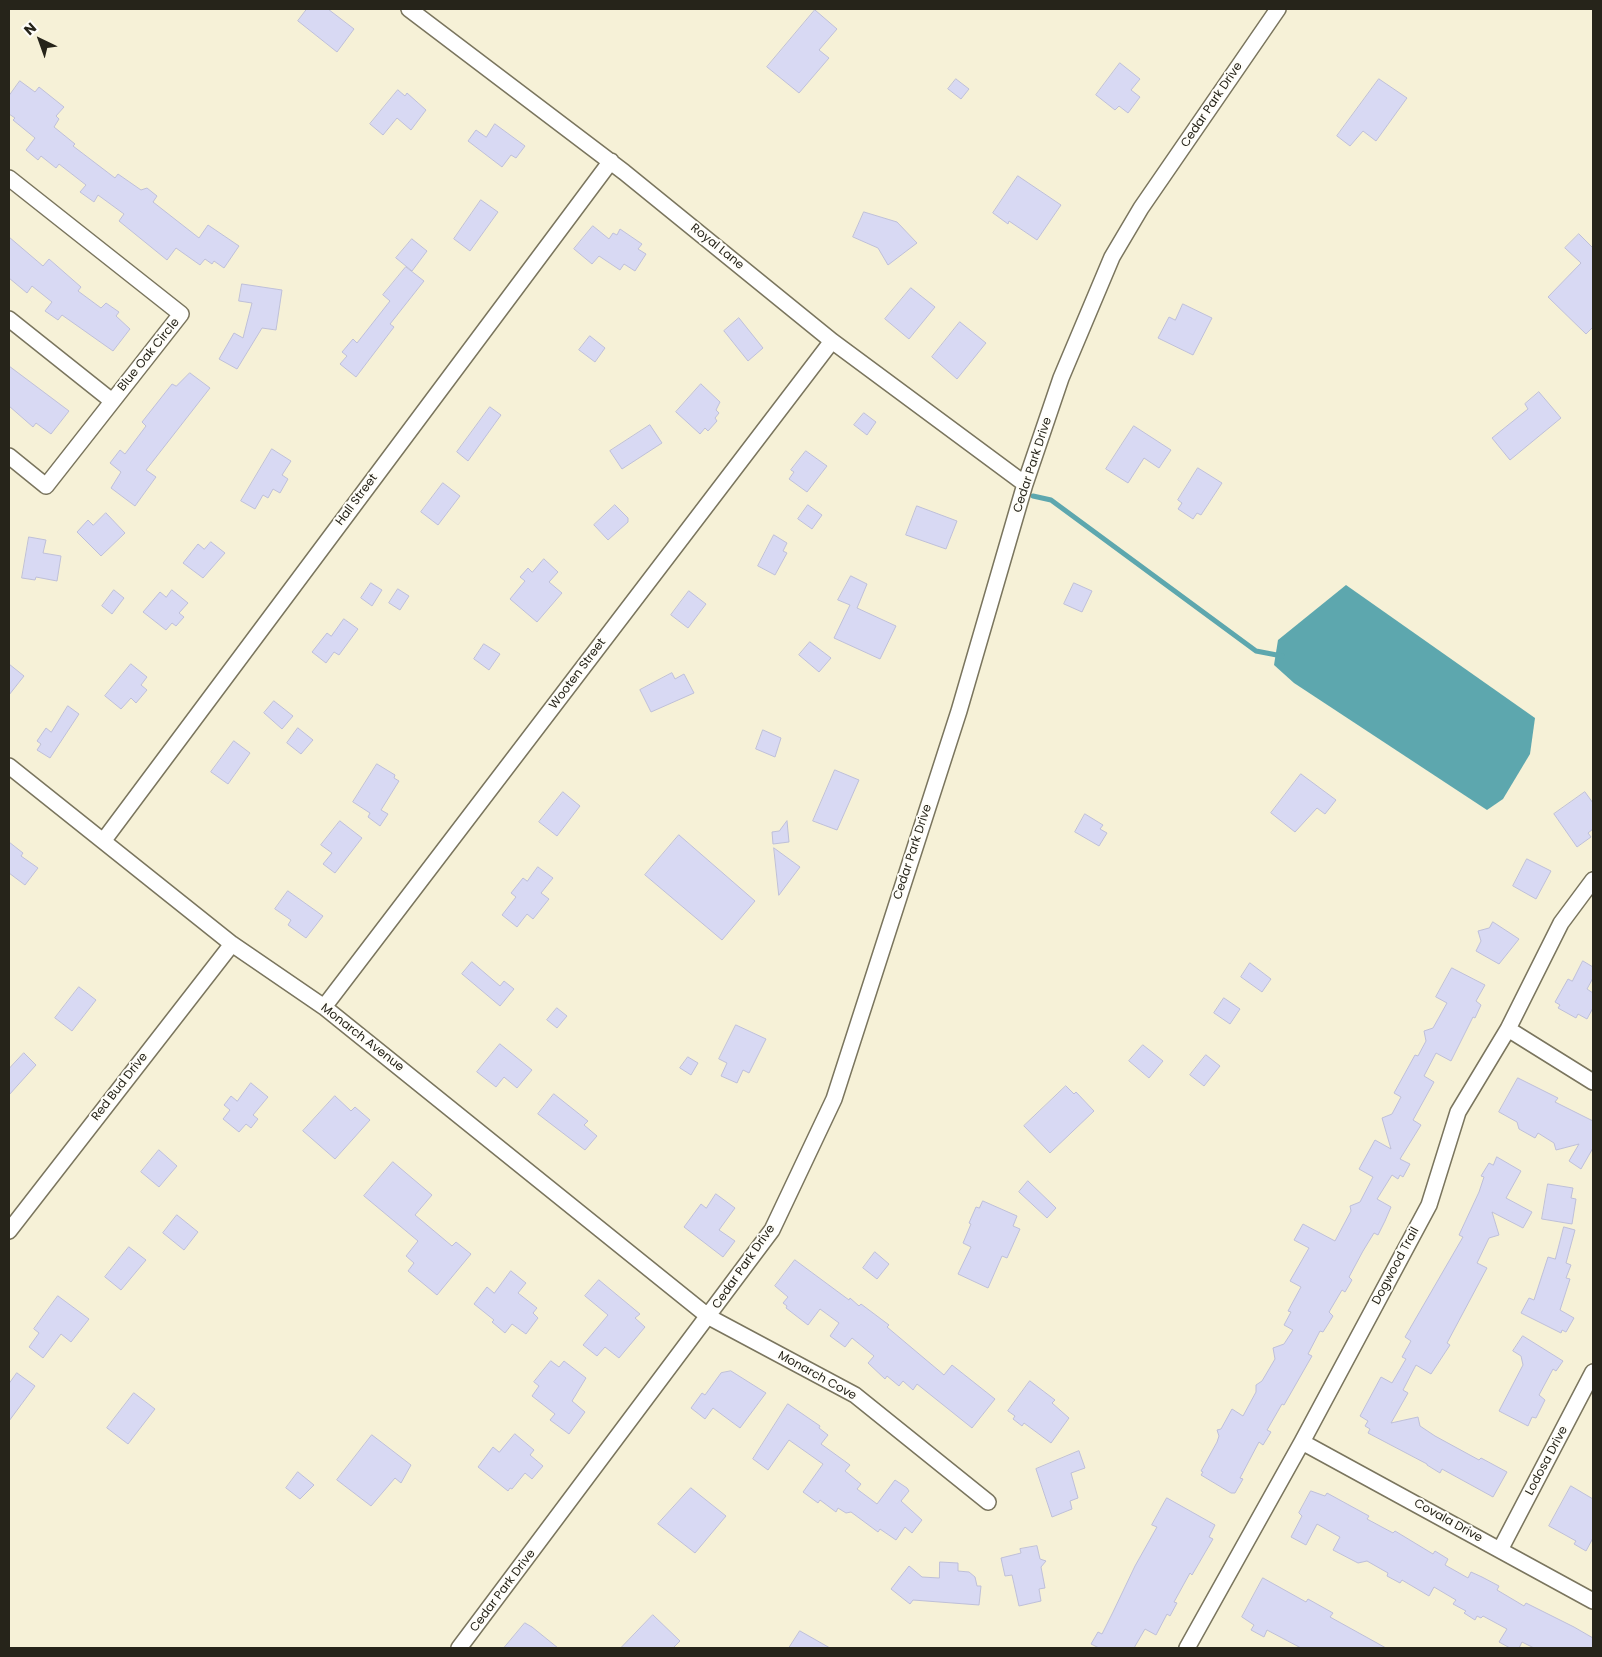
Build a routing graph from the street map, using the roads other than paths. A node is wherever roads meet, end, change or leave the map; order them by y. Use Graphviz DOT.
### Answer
graph roads {
  1 [pos="409,9"];
  2 [pos="1278,9"];
  3 [pos="610,161"];
  4 [pos="9,178"];
  5 [pos="9,318"];
  6 [pos="832,341"];
  7 [pos="112,401"];
  8 [pos="9,456"];
  9 [pos="1025,484"];
  10 [pos="9,766"];
  11 [pos="104,840"];
  12 [pos="1593,880"];
  13 [pos="232,944"];
  14 [pos="324,1007"];
  15 [pos="1508,1029"];
  16 [pos="1593,1082"];
  17 [pos="9,1231"];
  18 [pos="709,1317"];
  19 [pos="1593,1372"];
  20 [pos="1302,1442"];
  21 [pos="988,1502"];
  22 [pos="1500,1550"];
  23 [pos="1593,1601"];
  24 [pos="1193,1646"];
  25 [pos="459,1648"];
  1 -- 3 [label="street, Royal Lane"];
  2 -- 9 [label="street, Cedar Park Drive"];
  3 -- 6 [label="street, Royal Lane"];
  3 -- 11 [label="street, Hall Street"];
  4 -- 7 [label="street, Blue Oak Circle"];
  5 -- 7 [label="street"];
  6 -- 9 [label="street, Royal Lane"];
  6 -- 14 [label="street, Wooten Street"];
  7 -- 8 [label="street, Blue Oak Circle"];
  9 -- 18 [label="street, Cedar Park Drive"];
  10 -- 11 [label="street, Monarch Avenue"];
  11 -- 13 [label="street, Monarch Avenue"];
  12 -- 15 [label="street, Dogwood Trail"];
  13 -- 14 [label="street, Monarch Avenue"];
  13 -- 17 [label="street, Red Bud Drive"];
  14 -- 18 [label="street, Monarch Avenue"];
  15 -- 16 [label="street"];
  15 -- 20 [label="street, Dogwood Trail"];
  18 -- 21 [label="street, Monarch Cove"];
  18 -- 25 [label="street, Cedar Park Drive"];
  19 -- 22 [label="street, Lodosa Drive"];
  20 -- 22 [label="street, Covala Drive"];
  20 -- 24 [label="street, Dogwood Trail"];
  22 -- 23 [label="street, Covala Drive"];
}
